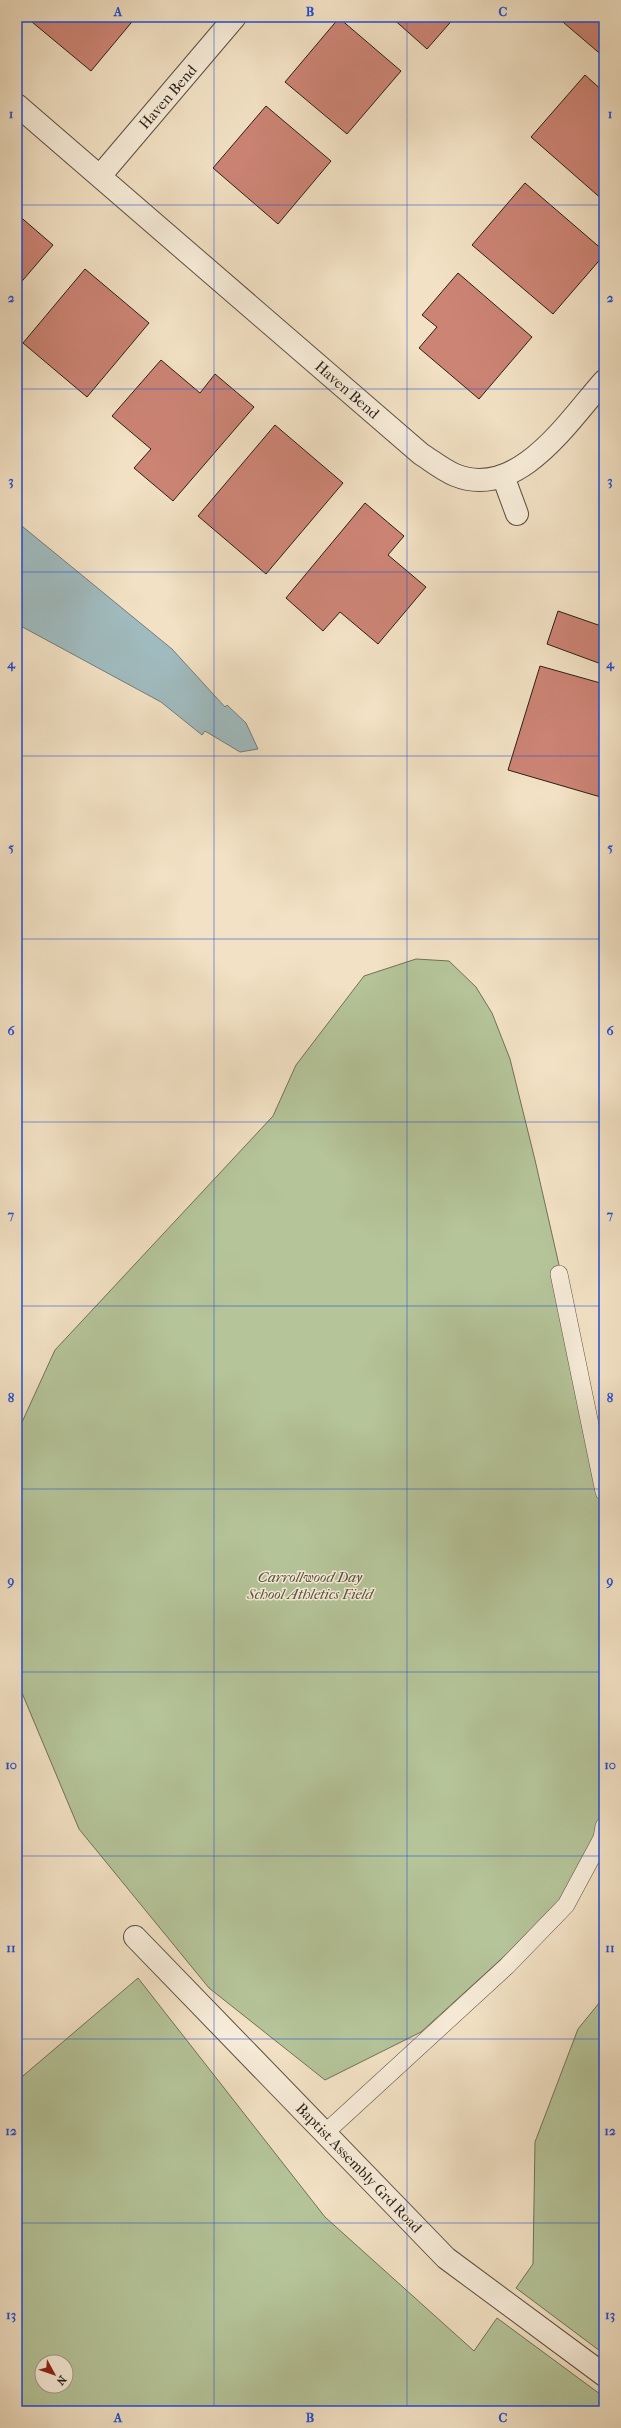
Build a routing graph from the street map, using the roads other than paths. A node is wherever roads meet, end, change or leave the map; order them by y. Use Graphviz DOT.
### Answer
graph roads {
  1 [pos="235,17"];
  2 [pos="17,106"];
  3 [pos="100,176"];
  4 [pos="604,381"];
  5 [pos="503,476"];
  6 [pos="517,514"];
  7 [pos="559,1274"];
  8 [pos="604,1492"];
  9 [pos="604,1826"];
  10 [pos="135,1937"];
  11 [pos="325,2133"];
  12 [pos="604,2375"];
  1 -- 3 [label="street, Haven Bend"];
  2 -- 3 [label="street, Haven Bend"];
  3 -- 5 [label="street, Haven Bend"];
  4 -- 5 [label="street, Haven Bend"];
  5 -- 6 [label="street"];
  7 -- 8 [label="lane"];
  9 -- 11 [label="lane"];
  10 -- 11 [label="street, Baptist Assembly Grd Road"];
  11 -- 12 [label="street, Baptist Assembly Grd Road"];
}
